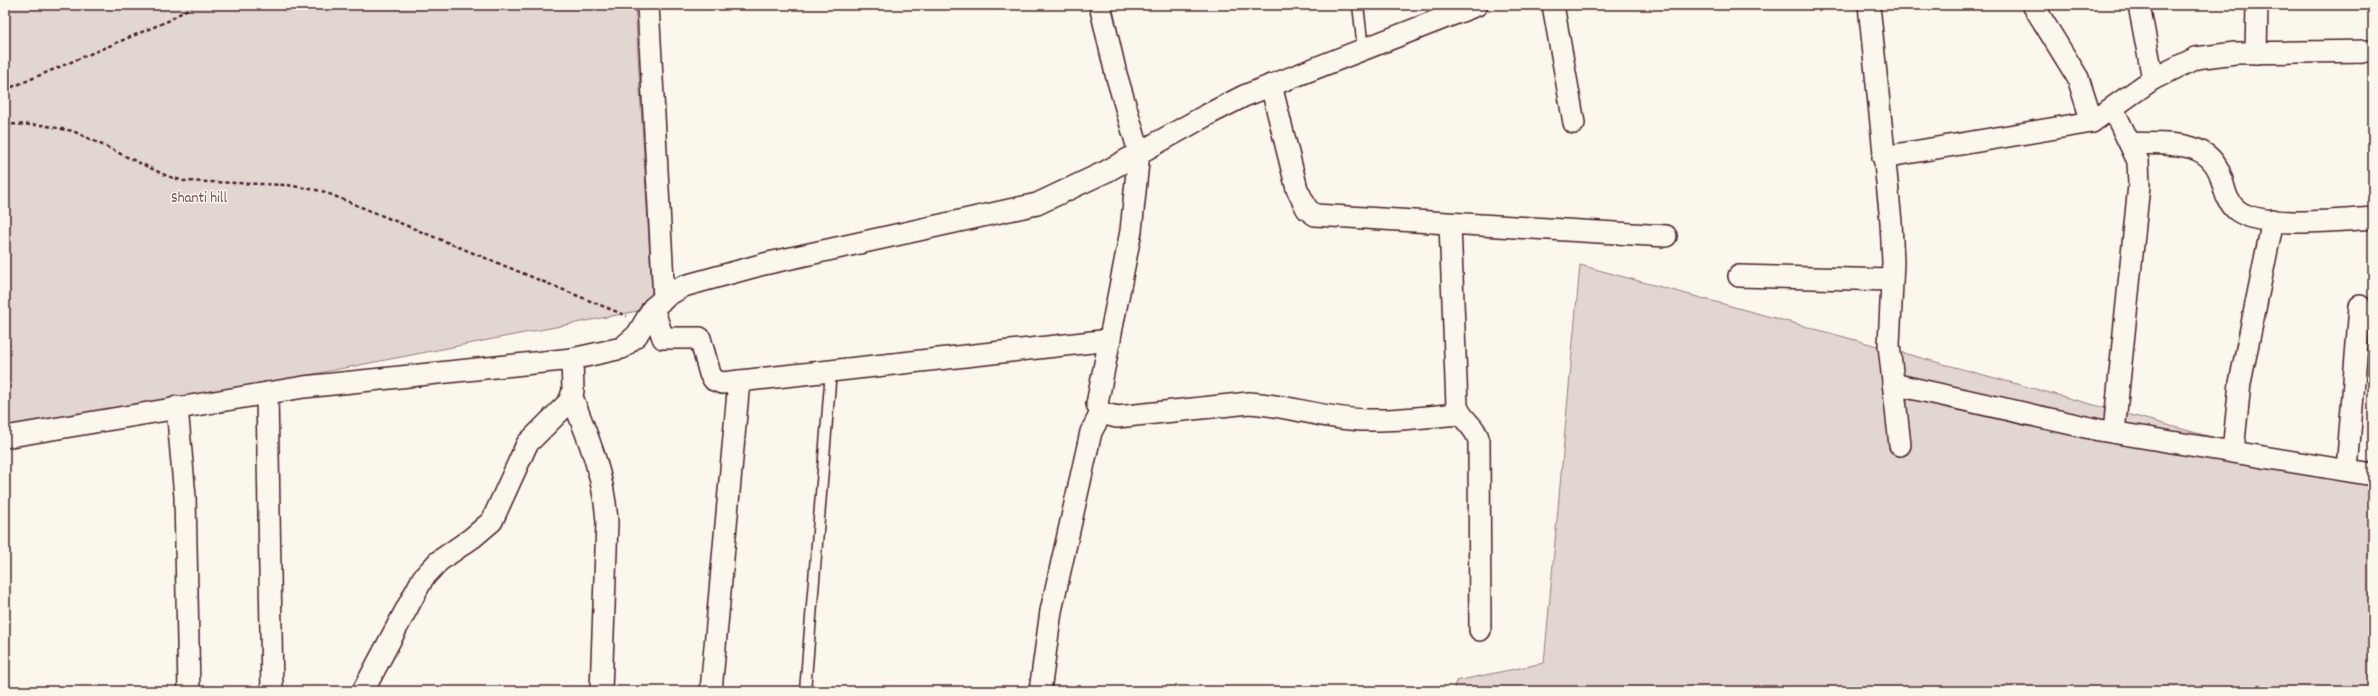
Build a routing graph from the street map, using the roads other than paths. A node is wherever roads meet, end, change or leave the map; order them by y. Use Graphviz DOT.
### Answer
graph roads {
  1 [pos="648,5"];
  2 [pos="1100,5"];
  3 [pos="1358,5"];
  4 [pos="1477,5"];
  5 [pos="1553,5"];
  6 [pos="1869,5"];
  7 [pos="2033,5"];
  8 [pos="2139,5"];
  9 [pos="2257,5"];
  10 [pos="1363,49"];
  11 [pos="2373,51"];
  12 [pos="2256,53"];
  13 [pos="2153,79"];
  14 [pos="1271,85"];
  15 [pos="2113,109"];
  16 [pos="2092,122"];
  17 [pos="1574,123"];
  18 [pos="2130,143"];
  19 [pos="1139,152"];
  20 [pos="1883,157"];
  21 [pos="2373,218"];
  22 [pos="2273,220"];
  23 [pos="1450,224"];
  24 [pos="1666,236"];
  25 [pos="1739,276"];
  26 [pos="1892,280"];
  27 [pos="2360,306"];
  28 [pos="654,310"];
  29 [pos="1110,340"];
  30 [pos="572,359"];
  31 [pos="832,371"];
  32 [pos="739,381"];
  33 [pos="1893,384"];
  34 [pos="267,393"];
  35 [pos="572,397"];
  36 [pos="177,407"];
  37 [pos="1101,413"];
  38 [pos="1460,414"];
  39 [pos="2114,432"];
  40 [pos="5,436"];
  41 [pos="1900,445"];
  42 [pos="2233,451"];
  43 [pos="2347,470"];
  44 [pos="2373,475"];
  45 [pos="1480,630"];
  46 [pos="189,691"];
  47 [pos="272,691"];
  48 [pos="363,691"];
  49 [pos="601,691"];
  50 [pos="711,691"];
  51 [pos="805,691"];
  52 [pos="1040,691"];
  1 -- 28 [label="street"];
  2 -- 19 [label="street"];
  3 -- 10 [label="lane"];
  4 -- 10 [label="street"];
  5 -- 17 [label="street"];
  6 -- 20 [label="street"];
  7 -- 16 [label="street"];
  8 -- 13 [label="street"];
  9 -- 12 [label="street"];
  10 -- 14 [label="street"];
  11 -- 12 [label="street"];
  12 -- 13 [label="street"];
  13 -- 15 [label="street"];
  14 -- 19 [label="street"];
  14 -- 23 [label="street"];
  15 -- 16 [label="street"];
  15 -- 18 [label="street"];
  16 -- 20 [label="street"];
  18 -- 22 [label="street"];
  18 -- 39 [label="street"];
  19 -- 28 [label="street"];
  19 -- 29 [label="street"];
  20 -- 26 [label="street"];
  21 -- 22 [label="street"];
  22 -- 42 [label="street"];
  23 -- 24 [label="street"];
  23 -- 38 [label="street"];
  25 -- 26 [label="street"];
  26 -- 33 [label="street"];
  27 -- 43 [label="street"];
  28 -- 30 [label="street"];
  28 -- 32 [label="street"];
  29 -- 31 [label="street"];
  29 -- 37 [label="street"];
  30 -- 34 [label="street"];
  30 -- 35 [label="street"];
  31 -- 32 [label="street"];
  31 -- 51 [label="lane"];
  32 -- 50 [label="street"];
  33 -- 39 [label="street"];
  33 -- 41 [label="street"];
  34 -- 36 [label="street"];
  34 -- 47 [label="street"];
  35 -- 48 [label="street"];
  35 -- 49 [label="street"];
  36 -- 40 [label="street"];
  36 -- 46 [label="street"];
  37 -- 38 [label="street"];
  37 -- 52 [label="street"];
  38 -- 45 [label="street"];
  39 -- 42 [label="street"];
  42 -- 43 [label="street"];
  43 -- 44 [label="street"];
}
